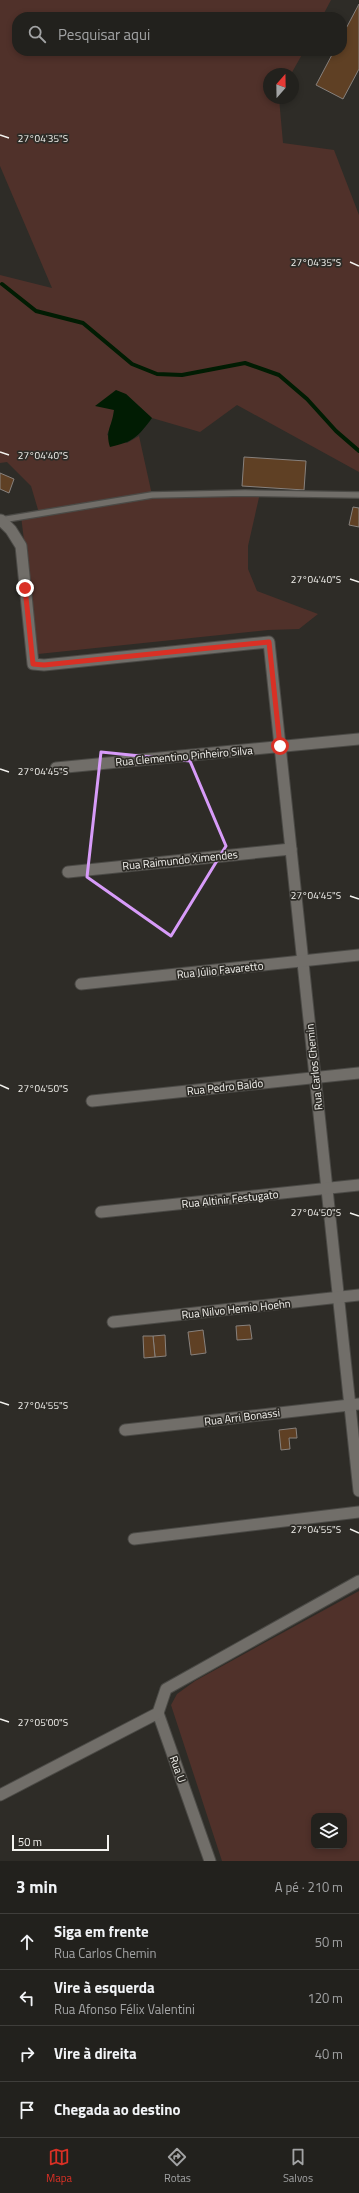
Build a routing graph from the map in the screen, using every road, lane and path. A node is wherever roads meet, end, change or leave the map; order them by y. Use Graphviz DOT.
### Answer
graph roads {
  1 [pos="359,495"];
  2 [pos="0,520"];
  3 [pos="359,739"];
  4 [pos="280,746"];
  5 [pos="56,768"];
  6 [pos="291,848"];
  7 [pos="68,872"];
  8 [pos="359,955"];
  9 [pos="303,961"];
  10 [pos="81,984"];
  11 [pos="359,1073"];
  12 [pos="315,1077"];
  13 [pos="92,1101"];
  14 [pos="359,1185"];
  15 [pos="327,1188"];
  16 [pos="101,1212"];
  17 [pos="359,1295"];
  18 [pos="338,1297"];
  19 [pos="113,1322"];
  20 [pos="354,1404"];
  21 [pos="125,1430"];
  22 [pos="359,1491"];
  23 [pos="359,1512"];
  24 [pos="134,1539"];
  25 [pos="359,1582"];
  26 [pos="158,1713"];
  27 [pos="0,1795"];
  28 [pos="210,1861"];
  1 -- 2 [label="lane"];
  2 -- 4 [label="street, Rua Carlos Chemin"];
  3 -- 4 [label="street, Rua Clementino Pinheiro Silva"];
  4 -- 5 [label="street, Rua Clementino Pinheiro Silva"];
  4 -- 6 [label="street, Rua Carlos Chemin"];
  6 -- 7 [label="street, Rua Raimundo Ximendes"];
  6 -- 9 [label="street, Rua Carlos Chemin"];
  8 -- 9 [label="street, Rua Júlio Favaretto"];
  9 -- 10 [label="street, Rua Júlio Favaretto"];
  9 -- 12 [label="street, Rua Carlos Chemin"];
  11 -- 12 [label="street, Rua Pedro Baldo"];
  12 -- 13 [label="street, Rua Pedro Baldo"];
  12 -- 15 [label="street, Rua Carlos Chemin"];
  14 -- 15 [label="street, Rua Altinir Festugato"];
  15 -- 16 [label="street, Rua Altinir Festugato"];
  15 -- 18 [label="street, Rua Carlos Chemin"];
  17 -- 18 [label="street, Rua Nilvo Hemio Hoehn"];
  18 -- 19 [label="street, Rua Nilvo Hemio Hoehn"];
  18 -- 20 [label="street, Rua Carlos Chemin"];
  20 -- 21 [label="street, Rua Arri Bonassi"];
  20 -- 22 [label="street, Rua Carlos Chemin"];
  23 -- 24 [label="street"];
  25 -- 26 [label="street"];
  26 -- 27 [label="street"];
  26 -- 28 [label="street, Rua U"];
}
